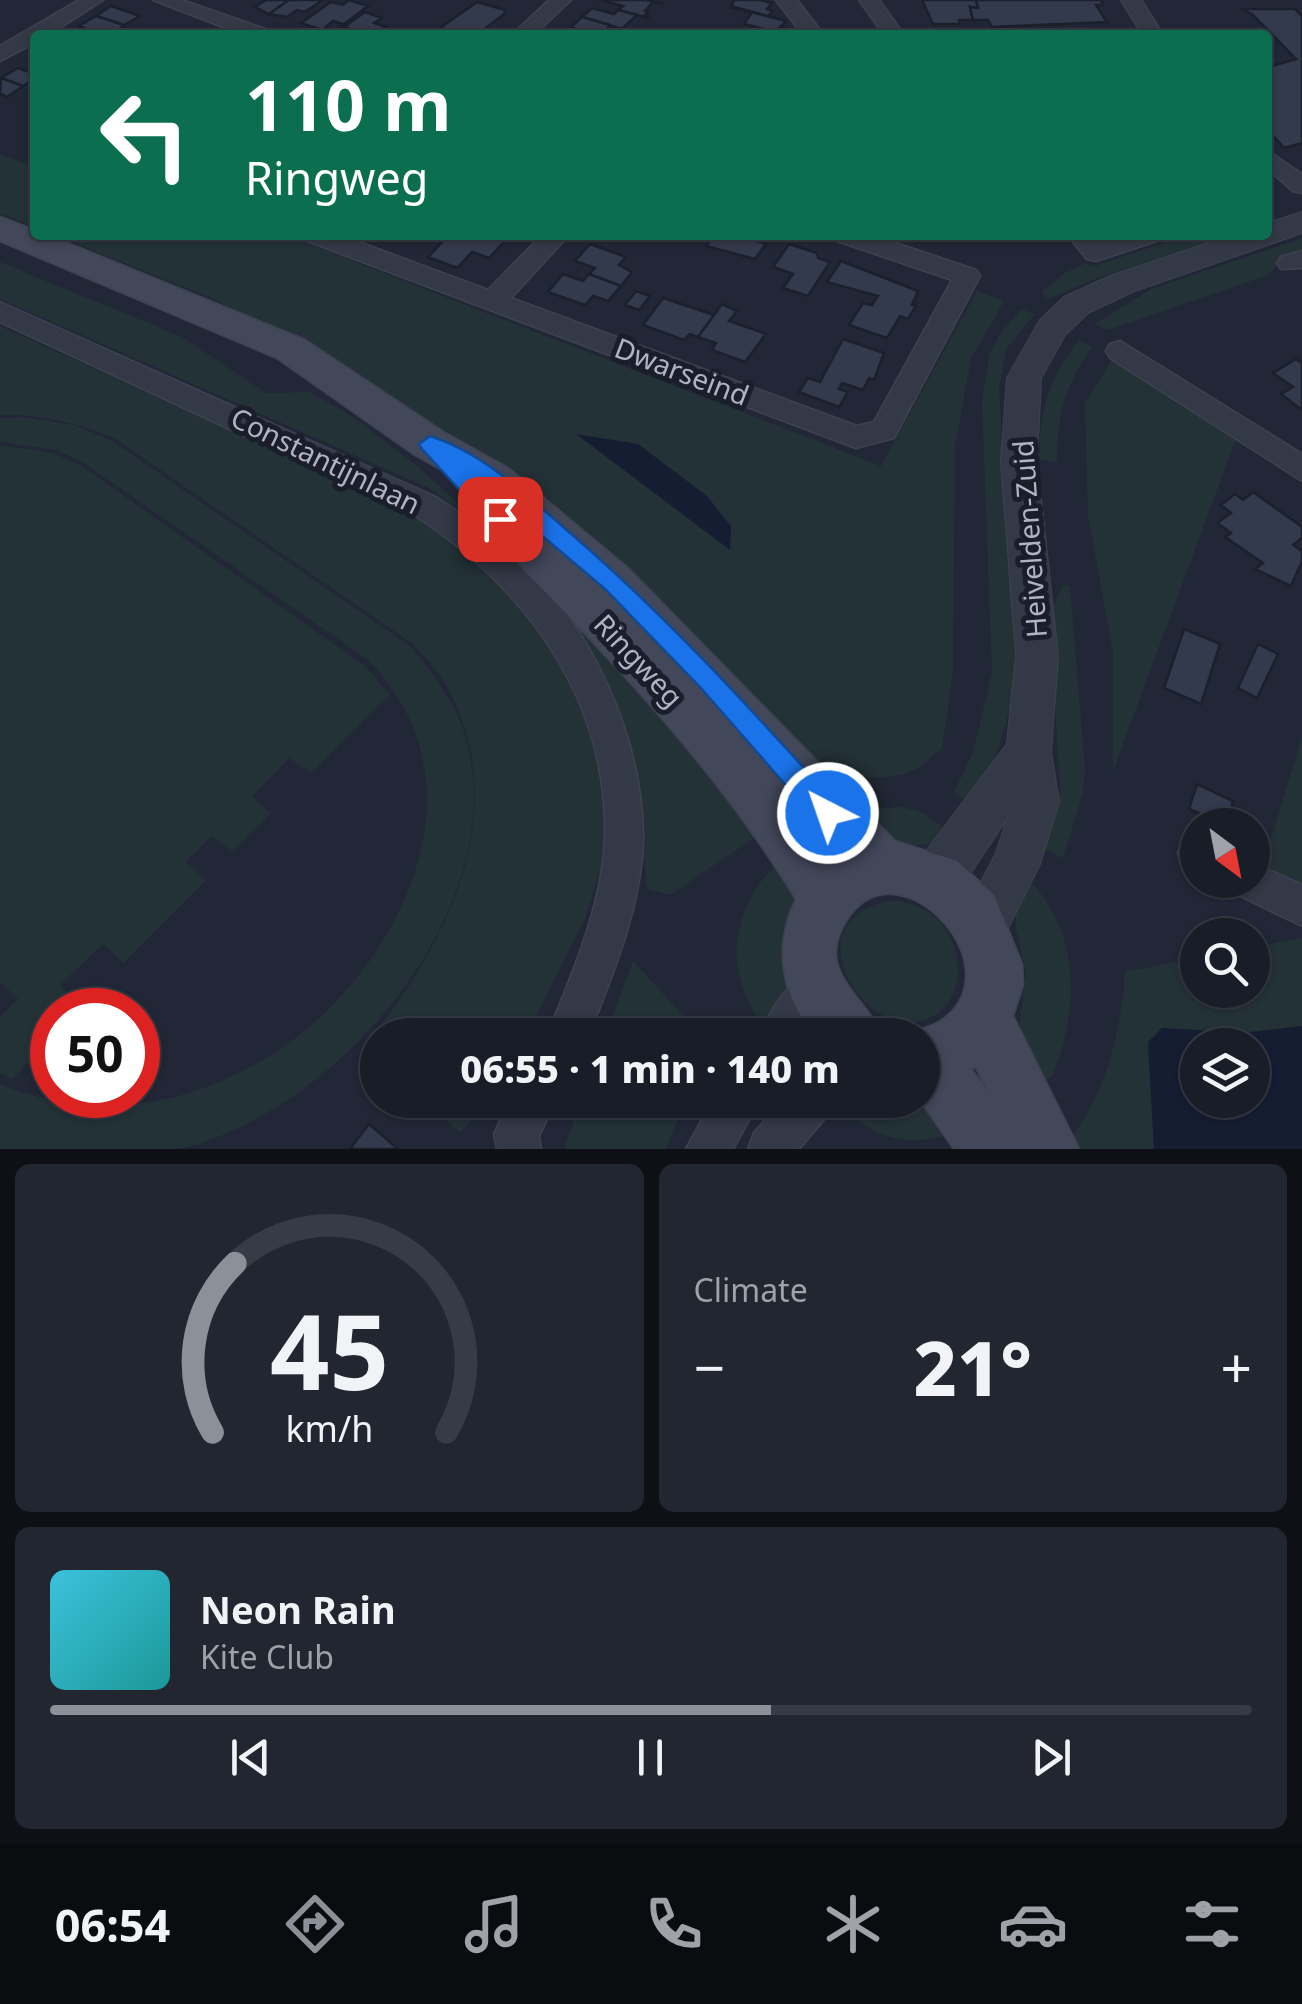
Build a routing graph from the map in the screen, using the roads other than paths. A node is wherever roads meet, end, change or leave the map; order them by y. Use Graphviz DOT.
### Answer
graph roads {
  1 [pos="92,0"];
  2 [pos="164,0"];
  3 [pos="561,0"];
  4 [pos="786,0"];
  5 [pos="869,0"];
  6 [pos="1131,0"];
  7 [pos="42,30"];
  8 [pos="250,30"];
  9 [pos="528,30"];
  10 [pos="810,30"];
  11 [pos="890,30"];
  12 [pos="1150,30"];
  13 [pos="30,37"];
  14 [pos="0,55"];
  15 [pos="1272,162"];
  16 [pos="1292,183"];
  17 [pos="1302,222"];
  18 [pos="0,228"];
  19 [pos="330,240"];
  20 [pos="551,240"];
  21 [pos="861,240"];
  22 [pos="1115,240"];
  23 [pos="1088,244"];
  24 [pos="1281,248"];
  25 [pos="494,300"];
  26 [pos="0,310"];
  27 [pos="1120,350"];
  28 [pos="430,444"];
  29 [pos="1302,469"];
  30 [pos="1029,752"];
  31 [pos="910,873"];
  32 [pos="1270,890"];
  33 [pos="826,896"];
  34 [pos="1302,906"];
  35 [pos="982,927"];
  36 [pos="815,988"];
  37 [pos="574,1018"];
  38 [pos="793,1018"];
  39 [pos="833,1018"];
  40 [pos="984,1018"];
  41 [pos="940,1052"];
  42 [pos="940,1079"];
  43 [pos="524,1118"];
  44 [pos="727,1118"];
  45 [pos="796,1118"];
  46 [pos="519,1149"];
  47 [pos="708,1149"];
  48 [pos="770,1149"];
  49 [pos="991,1149"];
  50 [pos="1048,1149"];
  1 -- 7 [label="street"];
  2 -- 8 [label="street"];
  3 -- 9 [label="street"];
  4 -- 10 [label="street"];
  5 -- 11 [label="street"];
  6 -- 12 [label="street"];
  13 -- 14 [label="street"];
  15 -- 16 [label="street"];
  17 -- 24 [label="street, Heivelden-Zuid"];
  18 -- 28 [label="main road, Ringweg"];
  19 -- 25 [label="street, Dwarseind"];
  20 -- 25 [label="street"];
  21 -- 25 [label="street, Dwarseind"];
  22 -- 23 [label="street"];
  24 -- 30 [label="street, Heivelden-Zuid"];
  26 -- 37 [label="street, Constantijnlaan"];
  27 -- 29 [label="street"];
  28 -- 31 [label="main road, Ringweg"];
  28 -- 33 [label="main road, Ringweg"];
  30 -- 31 [label="street"];
  30 -- 35 [label="street, Heivelden-Zuid"];
  31 -- 33 [label="main road"];
  31 -- 35 [label="main road, Ringweg"];
  32 -- 34 [label="street"];
  33 -- 36 [label="main road"];
  35 -- 40 [label="main road"];
  36 -- 38 [label="street"];
  36 -- 39 [label="main road"];
  40 -- 41 [label="main road"];
  40 -- 50 [label="main road"];
  42 -- 49 [label="main road"];
  43 -- 46 [label="street"];
  44 -- 47 [label="street"];
  45 -- 48 [label="street"];
}
